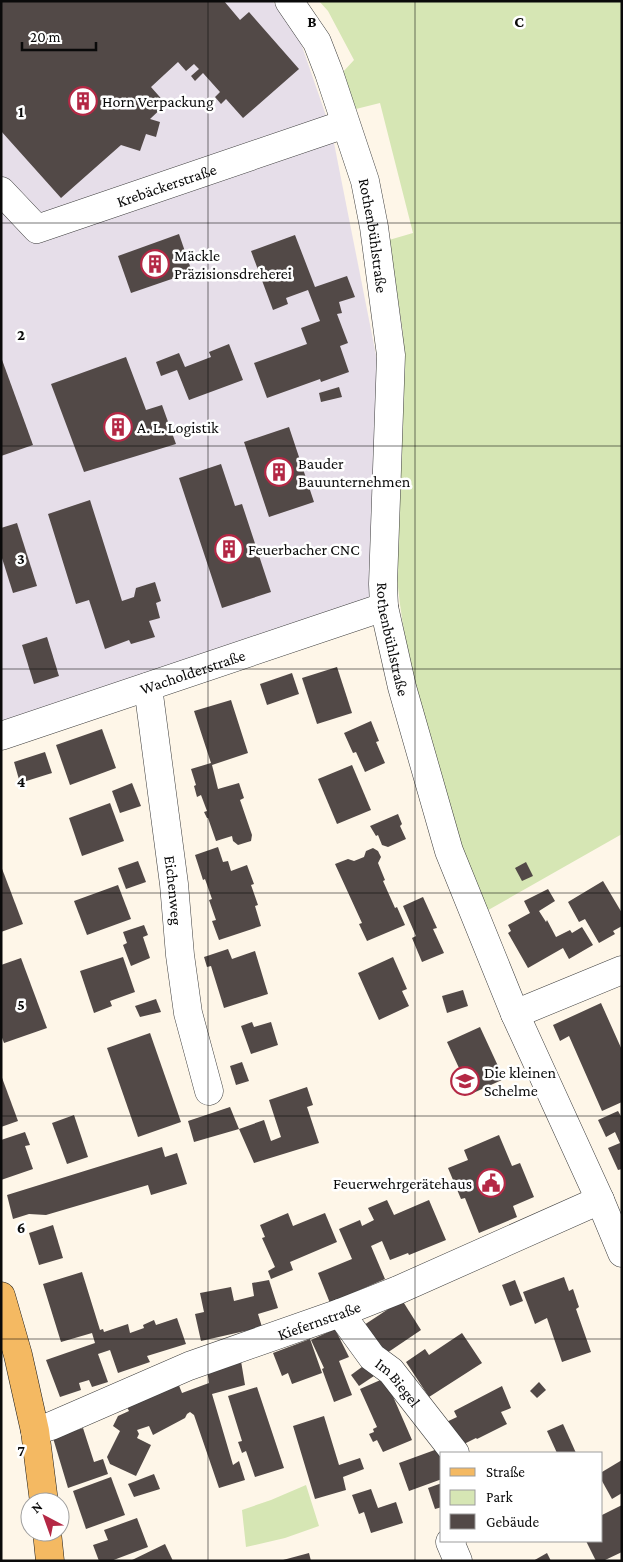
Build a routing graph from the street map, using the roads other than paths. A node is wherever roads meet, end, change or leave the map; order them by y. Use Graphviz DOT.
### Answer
graph roads {
  1 [pos="289,1"];
  2 [pos="345,124"];
  3 [pos="1,191"];
  4 [pos="384,607"];
  5 [pos="148,687"];
  6 [pos="1,736"];
  7 [pos="622,970"];
  8 [pos="515,1014"];
  9 [pos="210,1091"];
  10 [pos="600,1200"];
  11 [pos="622,1253"];
  12 [pos="1,1296"];
  13 [pos="340,1312"];
  14 [pos="35,1431"];
  15 [pos="454,1452"];
  16 [pos="43,1492"];
  17 [pos="48,1542"];
  18 [pos="450,1542"];
  19 [pos="50,1561"];
  20 [pos="458,1561"];
  1 -- 2 [label="street, Rothenbühlstraße"];
  2 -- 3 [label="street, Krebäckerstraße"];
  2 -- 4 [label="street, Rothenbühlstraße"];
  4 -- 5 [label="street, Wacholderstraße"];
  4 -- 8 [label="street, Rothenbühlstraße"];
  5 -- 6 [label="street, Wacholderstraße"];
  5 -- 9 [label="street, Eichenweg"];
  7 -- 8 [label="street"];
  8 -- 10 [label="street, Rothenbühlstraße"];
  10 -- 11 [label="street, Rothenbühlstraße"];
  10 -- 13 [label="street, Kiefernstraße"];
  12 -- 14 [label="main road"];
  13 -- 14 [label="street, Kiefernstraße"];
  13 -- 15 [label="street, Im Biegel"];
  14 -- 16 [label="main road"];
  17 -- 19 [label="main road"];
  18 -- 20 [label="street"];
}
